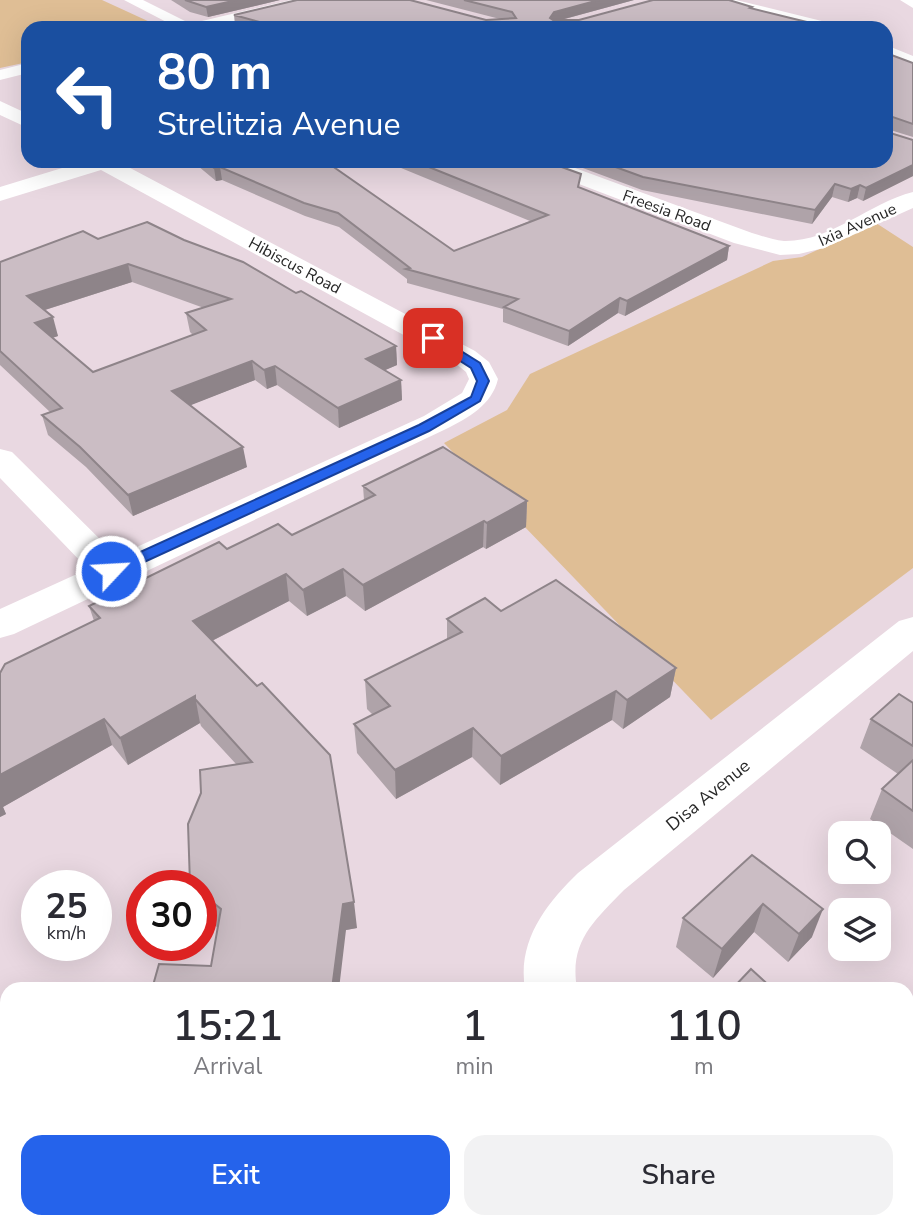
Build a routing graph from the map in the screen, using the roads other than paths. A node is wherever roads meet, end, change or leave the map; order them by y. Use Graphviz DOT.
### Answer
graph roads {
  1 [pos="131,0"];
  2 [pos="310,0"];
  3 [pos="717,0"];
  4 [pos="907,0"];
  5 [pos="913,3"];
  6 [pos="176,21"];
  7 [pos="221,21"];
  8 [pos="803,21"];
  9 [pos="893,53"];
  10 [pos="913,62"];
  11 [pos="21,70"];
  12 [pos="0,75"];
  13 [pos="0,107"];
  14 [pos="21,118"];
  15 [pos="84,168"];
  16 [pos="114,168"];
  17 [pos="556,168"];
  18 [pos="0,194"];
  19 [pos="913,199"];
  20 [pos="800,247"];
  21 [pos="0,459"];
  22 [pos="111,571"];
  23 [pos="0,625"];
  24 [pos="913,630"];
  25 [pos="550,982"];
  1 -- 6 [label="street"];
  2 -- 7 [label="street"];
  3 -- 8 [label="street"];
  4 -- 5 [label="street"];
  9 -- 10 [label="street"];
  11 -- 12 [label="street"];
  13 -- 14 [label="street"];
  15 -- 18 [label="street"];
  16 -- 22 [label="street, Hibiscus Road"];
  17 -- 20 [label="street, Freesia Road"];
  19 -- 20 [label="street, Ixia Avenue"];
  21 -- 22 [label="street"];
  22 -- 23 [label="street"];
  24 -- 25 [label="street, Disa Avenue"];
}
